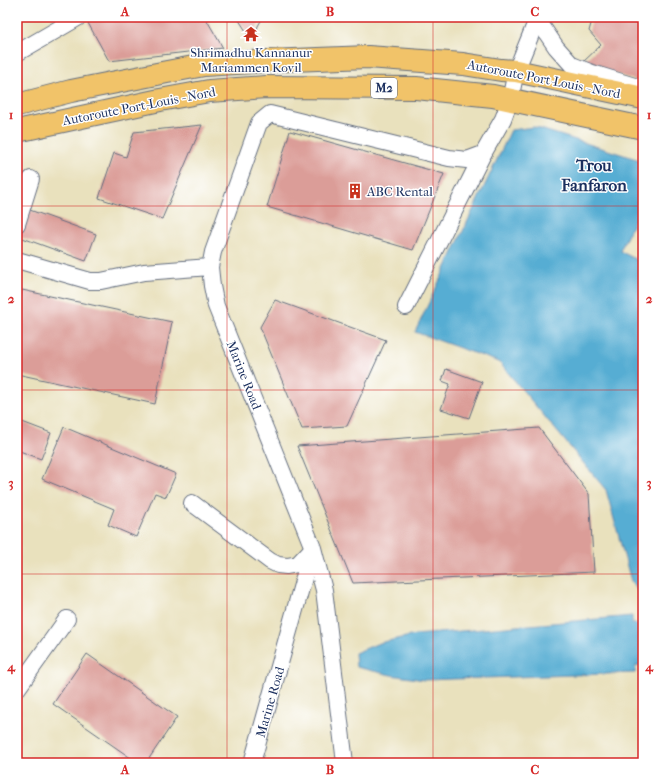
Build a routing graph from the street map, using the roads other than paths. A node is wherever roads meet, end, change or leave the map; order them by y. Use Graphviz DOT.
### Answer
graph roads {
  1 [pos="79,17"];
  2 [pos="538,18"];
  3 [pos="17,53"];
  4 [pos="516,71"];
  5 [pos="643,89"];
  6 [pos="643,98"];
  7 [pos="510,100"];
  8 [pos="17,105"];
  9 [pos="643,128"];
  10 [pos="17,131"];
  11 [pos="483,154"];
  12 [pos="31,179"];
  13 [pos="17,224"];
  14 [pos="17,260"];
  15 [pos="210,267"];
  16 [pos="406,307"];
  17 [pos="192,504"];
  18 [pos="313,548"];
  19 [pos="66,619"];
  20 [pos="17,689"];
  21 [pos="252,763"];
  22 [pos="345,763"];
  1 -- 3 [label="street"];
  2 -- 4 [label="street"];
  2 -- 5 [label="street"];
  4 -- 6 [label="highway, Autoroute Port-Louis - Nord / M2"];
  4 -- 7 [label="street"];
  4 -- 8 [label="highway, Autoroute Port-Louis - Nord / M2"];
  7 -- 9 [label="highway, Autoroute Port-Louis - Nord / M2"];
  7 -- 10 [label="highway, Autoroute Port-Louis - Nord / M2"];
  7 -- 11 [label="street"];
  11 -- 15 [label="street, Marine Road"];
  11 -- 16 [label="street"];
  12 -- 13 [label="street"];
  14 -- 15 [label="street"];
  15 -- 18 [label="street, Marine Road"];
  17 -- 18 [label="street"];
  18 -- 21 [label="street, Marine Road"];
  18 -- 22 [label="street, Marine Road"];
  19 -- 20 [label="street"];
}
